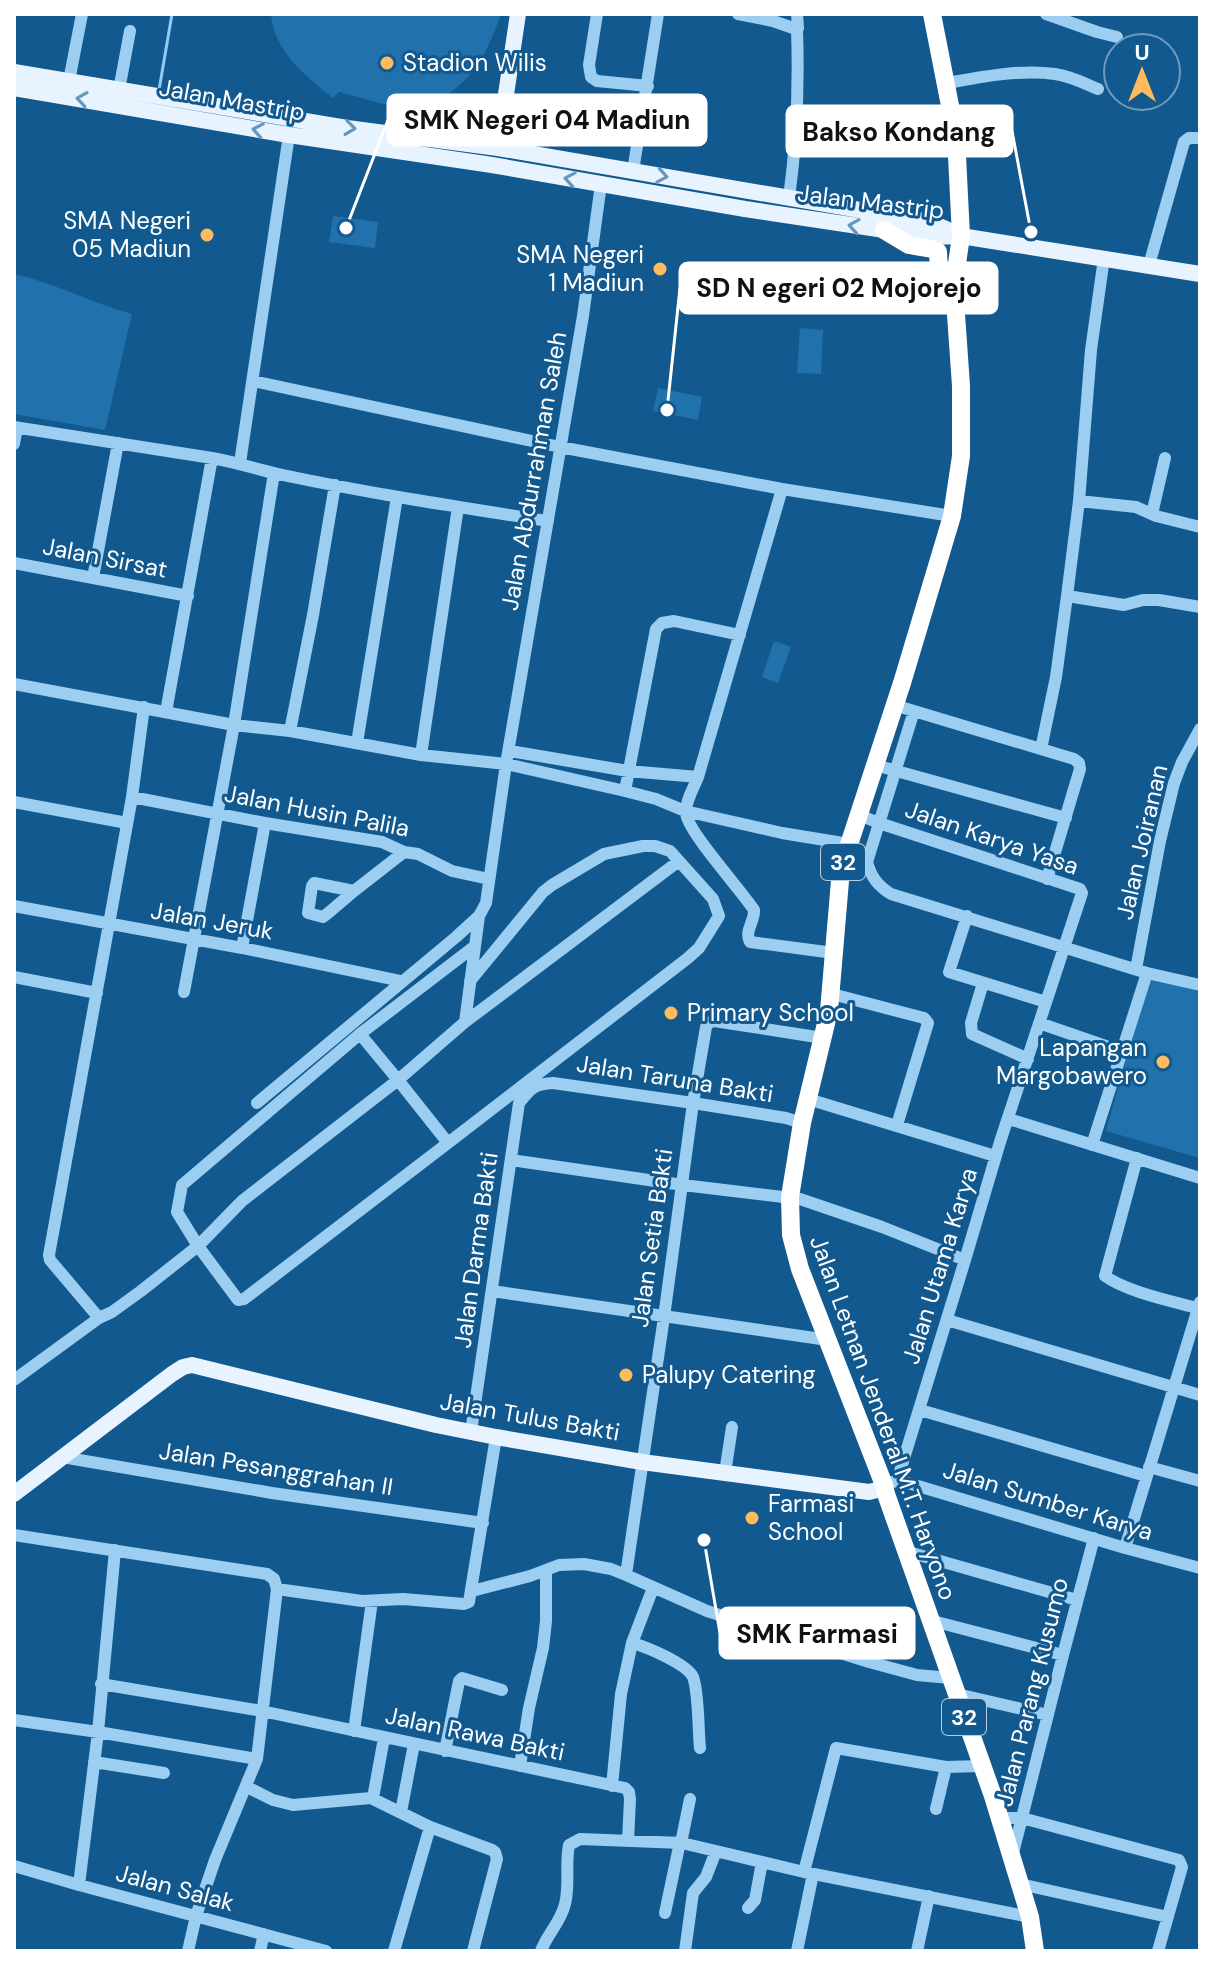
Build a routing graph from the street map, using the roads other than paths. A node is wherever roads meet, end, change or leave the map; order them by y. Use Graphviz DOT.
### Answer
graph roads {
  1 [pos="82,14"];
  2 [pos="518,14"];
  3 [pos="597,14"];
  4 [pos="658,14"];
  5 [pos="738,14"];
  6 [pos="797,14"];
  7 [pos="932,14"];
  8 [pos="1046,14"];
  9 [pos="1087,14"];
  10 [pos="1078,25"];
  11 [pos="797,29"];
  12 [pos="130,31"];
  13 [pos="1102,32"];
  14 [pos="14,72"];
  15 [pos="69,81"];
  16 [pos="947,83"];
  17 [pos="648,86"];
  18 [pos="14,88"];
  19 [pos="1098,89"];
  20 [pos="119,90"];
  21 [pos="156,104"];
  22 [pos="289,135"];
  23 [pos="1200,138"];
  24 [pos="498,148"];
  25 [pos="633,171"];
  26 [pos="601,184"];
  27 [pos="752,192"];
  28 [pos="789,198"];
  29 [pos="745,209"];
  30 [pos="884,230"];
  31 [pos="961,236"];
  32 [pos="1104,258"];
  33 [pos="1149,265"];
  34 [pos="1200,274"];
  35 [pos="956,304"];
  36 [pos="253,381"];
  37 [pos="16,428"];
  38 [pos="118,443"];
  39 [pos="14,444"];
  40 [pos="560,447"];
  41 [pos="212,458"];
  42 [pos="1165,458"];
  43 [pos="240,463"];
  44 [pos="274,473"];
  45 [pos="335,485"];
  46 [pos="782,489"];
  47 [pos="397,497"];
  48 [pos="1079,501"];
  49 [pos="458,507"];
  50 [pos="1152,514"];
  51 [pos="952,516"];
  52 [pos="548,521"];
  53 [pos="1200,527"];
  54 [pos="14,563"];
  55 [pos="93,578"];
  56 [pos="188,596"];
  57 [pos="1067,596"];
  58 [pos="1200,607"];
  59 [pos="740,635"];
  60 [pos="14,684"];
  61 [pos="894,705"];
  62 [pos="144,707"];
  63 [pos="914,711"];
  64 [pos="166,712"];
  65 [pos="234,725"];
  66 [pos="1200,729"];
  67 [pos="290,731"];
  68 [pos="357,743"];
  69 [pos="1041,749"];
  70 [pos="510,751"];
  71 [pos="421,755"];
  72 [pos="506,764"];
  73 [pos="875,765"];
  74 [pos="628,771"];
  75 [pos="895,771"];
  76 [pos="698,777"];
  77 [pos="625,791"];
  78 [pos="132,797"];
  79 [pos="14,802"];
  80 [pos="685,811"];
  81 [pos="217,813"];
  82 [pos="859,815"];
  83 [pos="1066,818"];
  84 [pos="127,823"];
  85 [pos="265,823"];
  86 [pos="879,823"];
  87 [pos="849,844"];
  88 [pos="404,852"];
  89 [pos="679,861"];
  90 [pos="489,879"];
  91 [pos="1047,879"];
  92 [pos="354,891"];
  93 [pos="14,906"];
  94 [pos="479,916"];
  95 [pos="967,916"];
  96 [pos="108,925"];
  97 [pos="195,940"];
  98 [pos="475,946"];
  99 [pos="1065,947"];
  100 [pos="242,948"];
  101 [pos="834,953"];
  102 [pos="1142,971"];
  103 [pos="14,977"];
  104 [pos="401,981"];
  105 [pos="470,981"];
  106 [pos="983,983"];
  107 [pos="1200,985"];
  108 [pos="184,992"];
  109 [pos="97,993"];
  110 [pos="832,994"];
  111 [pos="1046,1002"];
  112 [pos="465,1022"];
  113 [pos="1039,1023"];
  114 [pos="360,1034"];
  115 [pos="823,1038"];
  116 [pos="1123,1052"];
  117 [pos="1028,1059"];
  118 [pos="398,1080"];
  119 [pos="540,1084"];
  120 [pos="808,1099"];
  121 [pos="257,1103"];
  122 [pos="693,1103"];
  123 [pos="802,1123"];
  124 [pos="1007,1123"];
  125 [pos="897,1125"];
  126 [pos="448,1143"];
  127 [pos="1092,1145"];
  128 [pos="995,1156"];
  129 [pos="1137,1158"];
  130 [pos="511,1160"];
  131 [pos="1200,1178"];
  132 [pos="683,1185"];
  133 [pos="790,1197"];
  134 [pos="198,1246"];
  135 [pos="965,1260"];
  136 [pos="492,1291"];
  137 [pos="1199,1306"];
  138 [pos="664,1317"];
  139 [pos="99,1318"];
  140 [pos="947,1320"];
  141 [pos="828,1340"];
  142 [pos="14,1380"];
  143 [pos="1174,1388"];
  144 [pos="1200,1395"];
  145 [pos="920,1410"];
  146 [pos="732,1427"];
  147 [pos="471,1432"];
  148 [pos="496,1437"];
  149 [pos="62,1457"];
  150 [pos="642,1462"];
  151 [pos="1148,1472"];
  152 [pos="725,1473"];
  153 [pos="1200,1481"];
  154 [pos="890,1483"];
  155 [pos="14,1494"];
  156 [pos="483,1523"];
  157 [pos="14,1535"];
  158 [pos="1094,1538"];
  159 [pos="1125,1548"];
  160 [pos="115,1550"];
  161 [pos="905,1551"];
  162 [pos="1200,1568"];
  163 [pos="546,1572"];
  164 [pos="626,1575"];
  165 [pos="653,1588"];
  166 [pos="277,1589"];
  167 [pos="472,1591"];
  168 [pos="1077,1600"];
  169 [pos="372,1601"];
  170 [pos="929,1620"];
  171 [pos="632,1643"];
  172 [pos="1063,1655"];
  173 [pos="101,1684"];
  174 [pos="953,1686"];
  175 [pos="502,1690"];
  176 [pos="262,1711"];
  177 [pos="1048,1715"];
  178 [pos="14,1720"];
  179 [pos="354,1731"];
  180 [pos="98,1732"];
  181 [pos="384,1738"];
  182 [pos="414,1744"];
  183 [pos="700,1748"];
  184 [pos="445,1751"];
  185 [pos="257,1759"];
  186 [pos="94,1762"];
  187 [pos="520,1766"];
  188 [pos="981,1766"];
  189 [pos="946,1767"];
  190 [pos="164,1773"];
  191 [pos="612,1786"];
  192 [pos="247,1787"];
  193 [pos="373,1798"];
  194 [pos="690,1799"];
  195 [pos="936,1809"];
  196 [pos="401,1812"];
  197 [pos="1000,1818"];
  198 [pos="1022,1818"];
  199 [pos="430,1827"];
  200 [pos="628,1841"];
  201 [pos="680,1842"];
  202 [pos="716,1851"];
  203 [pos="1012,1857"];
  204 [pos="762,1862"];
  205 [pos="14,1866"];
  206 [pos="809,1873"];
  207 [pos="1020,1884"];
  208 [pos="79,1885"];
  209 [pos="929,1896"];
  210 [pos="748,1908"];
  211 [pos="665,1913"];
  212 [pos="196,1916"];
  213 [pos="1030,1917"];
  214 [pos="1168,1917"];
  215 [pos="264,1934"];
  216 [pos="188,1951"];
  217 [pos="260,1951"];
  218 [pos="326,1951"];
  219 [pos="394,1951"];
  220 [pos="473,1951"];
  221 [pos="541,1951"];
  222 [pos="685,1951"];
  223 [pos="797,1951"];
  224 [pos="917,1951"];
  225 [pos="1035,1951"];
  226 [pos="1158,1951"];
  1 -- 15 [label="street"];
  2 -- 24 [label="main road"];
  3 -- 17 [label="street"];
  4 -- 17 [label="street"];
  5 -- 11 [label="street"];
  6 -- 11 [label="street"];
  7 -- 16 [label="highway, 32"];
  8 -- 10 [label="street"];
  9 -- 10 [label="street"];
  10 -- 13 [label="street"];
  11 -- 28 [label="street"];
  12 -- 20 [label="street"];
  14 -- 15 [label="main road, Jalan Mastrip"];
  15 -- 20 [label="main road, Jalan Mastrip"];
  16 -- 19 [label="street"];
  16 -- 31 [label="highway, 32"];
  17 -- 25 [label="street"];
  21 -- 18 [label="main road, Jalan Mastrip, one-way"];
  20 -- 21 [label="main road, Jalan Mastrip"];
  22 -- 21 [label="main road, Jalan Mastrip, one-way"];
  21 -- 24 [label="main road, Jalan Mastrip, one-way"];
  26 -- 22 [label="main road, Jalan Mastrip, one-way"];
  22 -- 36 [label="street"];
  23 -- 33 [label="street"];
  24 -- 25 [label="main road, Jalan Mastrip"];
  25 -- 27 [label="main road, Jalan Mastrip, one-way"];
  26 -- 29 [label="main road, Jalan Mastrip"];
  26 -- 40 [label="street, Jalan Abdurrahman Saleh"];
  27 -- 28 [label="main road, Jalan Mastrip"];
  27 -- 29 [label="main road"];
  28 -- 31 [label="main road, Jalan Mastrip"];
  30 -- 29 [label="main road, Jalan Mastrip, one-way"];
  30 -- 31 [label="main road, Jalan Mastrip"];
  30 -- 35 [label="highway"];
  31 -- 32 [label="main road"];
  31 -- 35 [label="highway, Jalan Letnan Jenderal M.T. Haryono / 32"];
  32 -- 33 [label="main road"];
  32 -- 48 [label="street"];
  33 -- 34 [label="main road"];
  35 -- 51 [label="highway, Jalan Letnan Jenderal M.T. Haryono / 32"];
  36 -- 40 [label="street"];
  36 -- 43 [label="street"];
  37 -- 38 [label="street"];
  37 -- 39 [label="street"];
  38 -- 41 [label="street"];
  38 -- 55 [label="street"];
  40 -- 46 [label="street"];
  40 -- 52 [label="street, Jalan Abdurrahman Saleh"];
  41 -- 43 [label="street"];
  41 -- 56 [label="street"];
  42 -- 50 [label="street"];
  43 -- 44 [label="street"];
  44 -- 45 [label="street"];
  44 -- 65 [label="street"];
  45 -- 47 [label="street"];
  45 -- 67 [label="street"];
  46 -- 51 [label="street"];
  46 -- 59 [label="street"];
  47 -- 49 [label="street"];
  47 -- 68 [label="street"];
  48 -- 50 [label="street"];
  48 -- 57 [label="street"];
  49 -- 52 [label="street"];
  49 -- 71 [label="street"];
  50 -- 53 [label="street"];
  51 -- 61 [label="highway, Jalan Letnan Jenderal M.T. Haryono / 32"];
  52 -- 70 [label="street, Jalan Abdurrahman Saleh"];
  54 -- 55 [label="street, Jalan Sirsat"];
  55 -- 56 [label="street, Jalan Sirsat"];
  56 -- 64 [label="street"];
  57 -- 58 [label="street"];
  57 -- 69 [label="street"];
  59 -- 74 [label="street"];
  59 -- 76 [label="street"];
  60 -- 62 [label="street"];
  61 -- 63 [label="street"];
  61 -- 73 [label="highway, Jalan Letnan Jenderal M.T. Haryono / 32"];
  62 -- 64 [label="street"];
  62 -- 78 [label="street"];
  63 -- 69 [label="street"];
  63 -- 75 [label="street"];
  64 -- 65 [label="street"];
  65 -- 67 [label="street"];
  65 -- 81 [label="street"];
  66 -- 102 [label="street, Jalan Joiranan"];
  67 -- 68 [label="street"];
  68 -- 71 [label="street"];
  69 -- 83 [label="street"];
  70 -- 72 [label="street, Jalan Abdurrahman Saleh"];
  70 -- 74 [label="street"];
  71 -- 72 [label="street"];
  72 -- 77 [label="street"];
  72 -- 90 [label="street, Jalan Abdurrahman Saleh"];
  73 -- 75 [label="street"];
  73 -- 82 [label="highway, Jalan Letnan Jenderal M.T. Haryono / 32"];
  74 -- 76 [label="street"];
  74 -- 77 [label="street"];
  75 -- 83 [label="street"];
  75 -- 86 [label="street"];
  76 -- 80 [label="street"];
  77 -- 80 [label="street"];
  78 -- 81 [label="street, Jalan Husin Palila"];
  78 -- 84 [label="street"];
  79 -- 84 [label="street"];
  80 -- 87 [label="street"];
  80 -- 101 [label="street"];
  81 -- 85 [label="street, Jalan Husin Palila"];
  81 -- 97 [label="street"];
  82 -- 86 [label="street, Jalan Karya Yasa"];
  82 -- 87 [label="highway, Jalan Letnan Jenderal M.T. Haryono / 32"];
  83 -- 91 [label="street"];
  84 -- 96 [label="street"];
  85 -- 88 [label="street, Jalan Husin Palila"];
  85 -- 100 [label="street"];
  86 -- 91 [label="street, Jalan Karya Yasa"];
  86 -- 95 [label="street"];
  87 -- 101 [label="highway, Jalan Letnan Jenderal M.T. Haryono / 32"];
  88 -- 90 [label="street, Jalan Husin Palila"];
  88 -- 92 [label="street"];
  89 -- 105 [label="street"];
  89 -- 112 [label="street"];
  89 -- 126 [label="street"];
  90 -- 94 [label="street, Jalan Abdurrahman Saleh"];
  91 -- 99 [label="street, Jalan Karya Yasa"];
  93 -- 96 [label="street, Jalan Jeruk"];
  94 -- 98 [label="street, Jalan Abdurrahman Saleh"];
  94 -- 104 [label="street"];
  95 -- 99 [label="street"];
  95 -- 106 [label="street"];
  96 -- 97 [label="street, Jalan Jeruk"];
  96 -- 109 [label="street"];
  97 -- 100 [label="street, Jalan Jeruk"];
  97 -- 108 [label="street"];
  98 -- 105 [label="street, Jalan Abdurrahman Saleh"];
  98 -- 114 [label="street"];
  99 -- 102 [label="street"];
  99 -- 111 [label="street, Jalan Utama Karya"];
  100 -- 104 [label="street, Jalan Jeruk"];
  101 -- 110 [label="highway, Jalan Letnan Jenderal M.T. Haryono / 32"];
  102 -- 107 [label="street"];
  102 -- 116 [label="street, Jalan Joiranan"];
  103 -- 109 [label="street"];
  104 -- 121 [label="street"];
  105 -- 112 [label="street, Jalan Abdurrahman Saleh"];
  106 -- 111 [label="street"];
  106 -- 117 [label="street"];
  109 -- 139 [label="street"];
  110 -- 115 [label="highway, Jalan Letnan Jenderal M.T. Haryono / 32"];
  110 -- 125 [label="street"];
  111 -- 113 [label="street, Jalan Utama Karya"];
  112 -- 118 [label="street"];
  113 -- 116 [label="street"];
  113 -- 117 [label="street, Jalan Utama Karya"];
  114 -- 118 [label="street"];
  114 -- 134 [label="street"];
  115 -- 120 [label="highway, Jalan Letnan Jenderal M.T. Haryono / 32"];
  115 -- 122 [label="street, Jalan Setia Bakti"];
  116 -- 127 [label="street, Jalan Joiranan"];
  117 -- 124 [label="street, Jalan Utama Karya"];
  118 -- 126 [label="street"];
  118 -- 134 [label="street"];
  119 -- 122 [label="street, Jalan Taruna Bakti"];
  119 -- 130 [label="street, Jalan Darma Bakti"];
  120 -- 123 [label="highway, Jalan Letnan Jenderal M.T. Haryono / 32"];
  120 -- 125 [label="street"];
  122 -- 123 [label="street, Jalan Taruna Bakti"];
  122 -- 132 [label="street, Jalan Setia Bakti"];
  123 -- 133 [label="highway, Jalan Letnan Jenderal M.T. Haryono / 32"];
  124 -- 127 [label="street"];
  124 -- 128 [label="street, Jalan Utama Karya"];
  125 -- 128 [label="street"];
  126 -- 134 [label="street"];
  127 -- 129 [label="street"];
  128 -- 135 [label="street, Jalan Utama Karya"];
  129 -- 131 [label="street"];
  129 -- 137 [label="street"];
  130 -- 132 [label="street"];
  130 -- 136 [label="street, Jalan Darma Bakti"];
  132 -- 133 [label="street"];
  132 -- 138 [label="street, Jalan Setia Bakti"];
  133 -- 135 [label="street"];
  133 -- 141 [label="highway, Jalan Letnan Jenderal M.T. Haryono / 32"];
  134 -- 139 [label="street"];
  135 -- 140 [label="street, Jalan Utama Karya"];
  136 -- 138 [label="street"];
  136 -- 147 [label="street, Jalan Darma Bakti"];
  137 -- 143 [label="street"];
  138 -- 141 [label="street"];
  138 -- 150 [label="street, Jalan Setia Bakti"];
  139 -- 142 [label="street"];
  140 -- 143 [label="street"];
  140 -- 145 [label="street, Jalan Utama Karya"];
  141 -- 154 [label="highway, Jalan Letnan Jenderal M.T. Haryono / 32"];
  143 -- 144 [label="street"];
  143 -- 151 [label="street"];
  145 -- 151 [label="street"];
  145 -- 154 [label="street, Jalan Utama Karya"];
  146 -- 152 [label="street"];
  147 -- 148 [label="main road, Jalan Tulus Bakti"];
  147 -- 149 [label="main road, Jalan Tulus Bakti"];
  148 -- 150 [label="main road, Jalan Tulus Bakti"];
  148 -- 156 [label="street"];
  149 -- 155 [label="main road"];
  149 -- 156 [label="street, Jalan Pesanggrahan II"];
  150 -- 152 [label="main road, Jalan Tulus Bakti"];
  150 -- 164 [label="street, Jalan Setia Bakti"];
  151 -- 153 [label="street"];
  151 -- 159 [label="street"];
  152 -- 154 [label="main road, Jalan Tulus Bakti"];
  154 -- 158 [label="street, Jalan Sumber Karya"];
  154 -- 161 [label="highway, Jalan Letnan Jenderal M.T. Haryono / 32"];
  156 -- 167 [label="street"];
  157 -- 160 [label="street"];
  158 -- 159 [label="street, Jalan Sumber Karya"];
  158 -- 168 [label="street, Jalan Parang Kusumo"];
  159 -- 162 [label="street, Jalan Sumber Karya"];
  160 -- 166 [label="street"];
  160 -- 173 [label="street"];
  161 -- 168 [label="street"];
  161 -- 170 [label="highway, Jalan Letnan Jenderal M.T. Haryono / 32"];
  163 -- 164 [label="street"];
  163 -- 167 [label="street"];
  163 -- 187 [label="street"];
  164 -- 165 [label="street"];
  165 -- 171 [label="street"];
  165 -- 174 [label="street"];
  166 -- 169 [label="street"];
  166 -- 176 [label="street"];
  167 -- 169 [label="street"];
  168 -- 172 [label="street, Jalan Parang Kusumo"];
  169 -- 179 [label="street"];
  170 -- 172 [label="street"];
  170 -- 174 [label="highway, Jalan Letnan Jenderal M.T. Haryono / 32"];
  171 -- 183 [label="street"];
  171 -- 191 [label="street"];
  172 -- 177 [label="street, Jalan Parang Kusumo"];
  173 -- 176 [label="street, Jalan Rawa Bakti"];
  173 -- 180 [label="street"];
  174 -- 177 [label="street"];
  174 -- 188 [label="highway, Jalan Letnan Jenderal M.T. Haryono / 32"];
  175 -- 184 [label="street"];
  176 -- 179 [label="street, Jalan Rawa Bakti"];
  176 -- 185 [label="street"];
  177 -- 198 [label="street, Jalan Parang Kusumo"];
  178 -- 180 [label="street"];
  179 -- 181 [label="street, Jalan Rawa Bakti"];
  180 -- 185 [label="street"];
  180 -- 186 [label="street"];
  181 -- 182 [label="street, Jalan Rawa Bakti"];
  181 -- 193 [label="street"];
  182 -- 184 [label="street, Jalan Rawa Bakti"];
  182 -- 196 [label="street"];
  184 -- 187 [label="street, Jalan Rawa Bakti"];
  185 -- 192 [label="street"];
  186 -- 190 [label="street"];
  186 -- 208 [label="street"];
  187 -- 191 [label="street, Jalan Rawa Bakti"];
  188 -- 189 [label="street"];
  188 -- 197 [label="highway, Jalan Letnan Jenderal M.T. Haryono / 32"];
  189 -- 195 [label="street"];
  189 -- 206 [label="street"];
  191 -- 200 [label="street"];
  192 -- 193 [label="street"];
  192 -- 212 [label="street"];
  193 -- 196 [label="street"];
  194 -- 201 [label="street"];
  196 -- 199 [label="street"];
  197 -- 198 [label="street"];
  197 -- 203 [label="highway, Jalan Letnan Jenderal M.T. Haryono / 32"];
  198 -- 203 [label="street, Jalan Parang Kusumo"];
  198 -- 214 [label="street"];
  199 -- 219 [label="street"];
  199 -- 220 [label="street"];
  200 -- 201 [label="street"];
  200 -- 221 [label="street"];
  201 -- 202 [label="street"];
  201 -- 211 [label="street"];
  202 -- 204 [label="street"];
  202 -- 222 [label="street"];
  203 -- 207 [label="highway, Jalan Letnan Jenderal M.T. Haryono / 32"];
  204 -- 206 [label="street"];
  204 -- 210 [label="street"];
  205 -- 208 [label="street, Jalan Salak"];
  206 -- 209 [label="street"];
  206 -- 223 [label="street"];
  207 -- 213 [label="highway, Jalan Letnan Jenderal M.T. Haryono / 32"];
  207 -- 214 [label="street"];
  208 -- 212 [label="street, Jalan Salak"];
  209 -- 213 [label="street"];
  209 -- 224 [label="street"];
  212 -- 215 [label="street, Jalan Salak"];
  212 -- 216 [label="street"];
  213 -- 225 [label="highway, Jalan Letnan Jenderal M.T. Haryono / 32"];
  214 -- 226 [label="street"];
  215 -- 217 [label="street"];
  215 -- 218 [label="street, Jalan Salak"];
}
